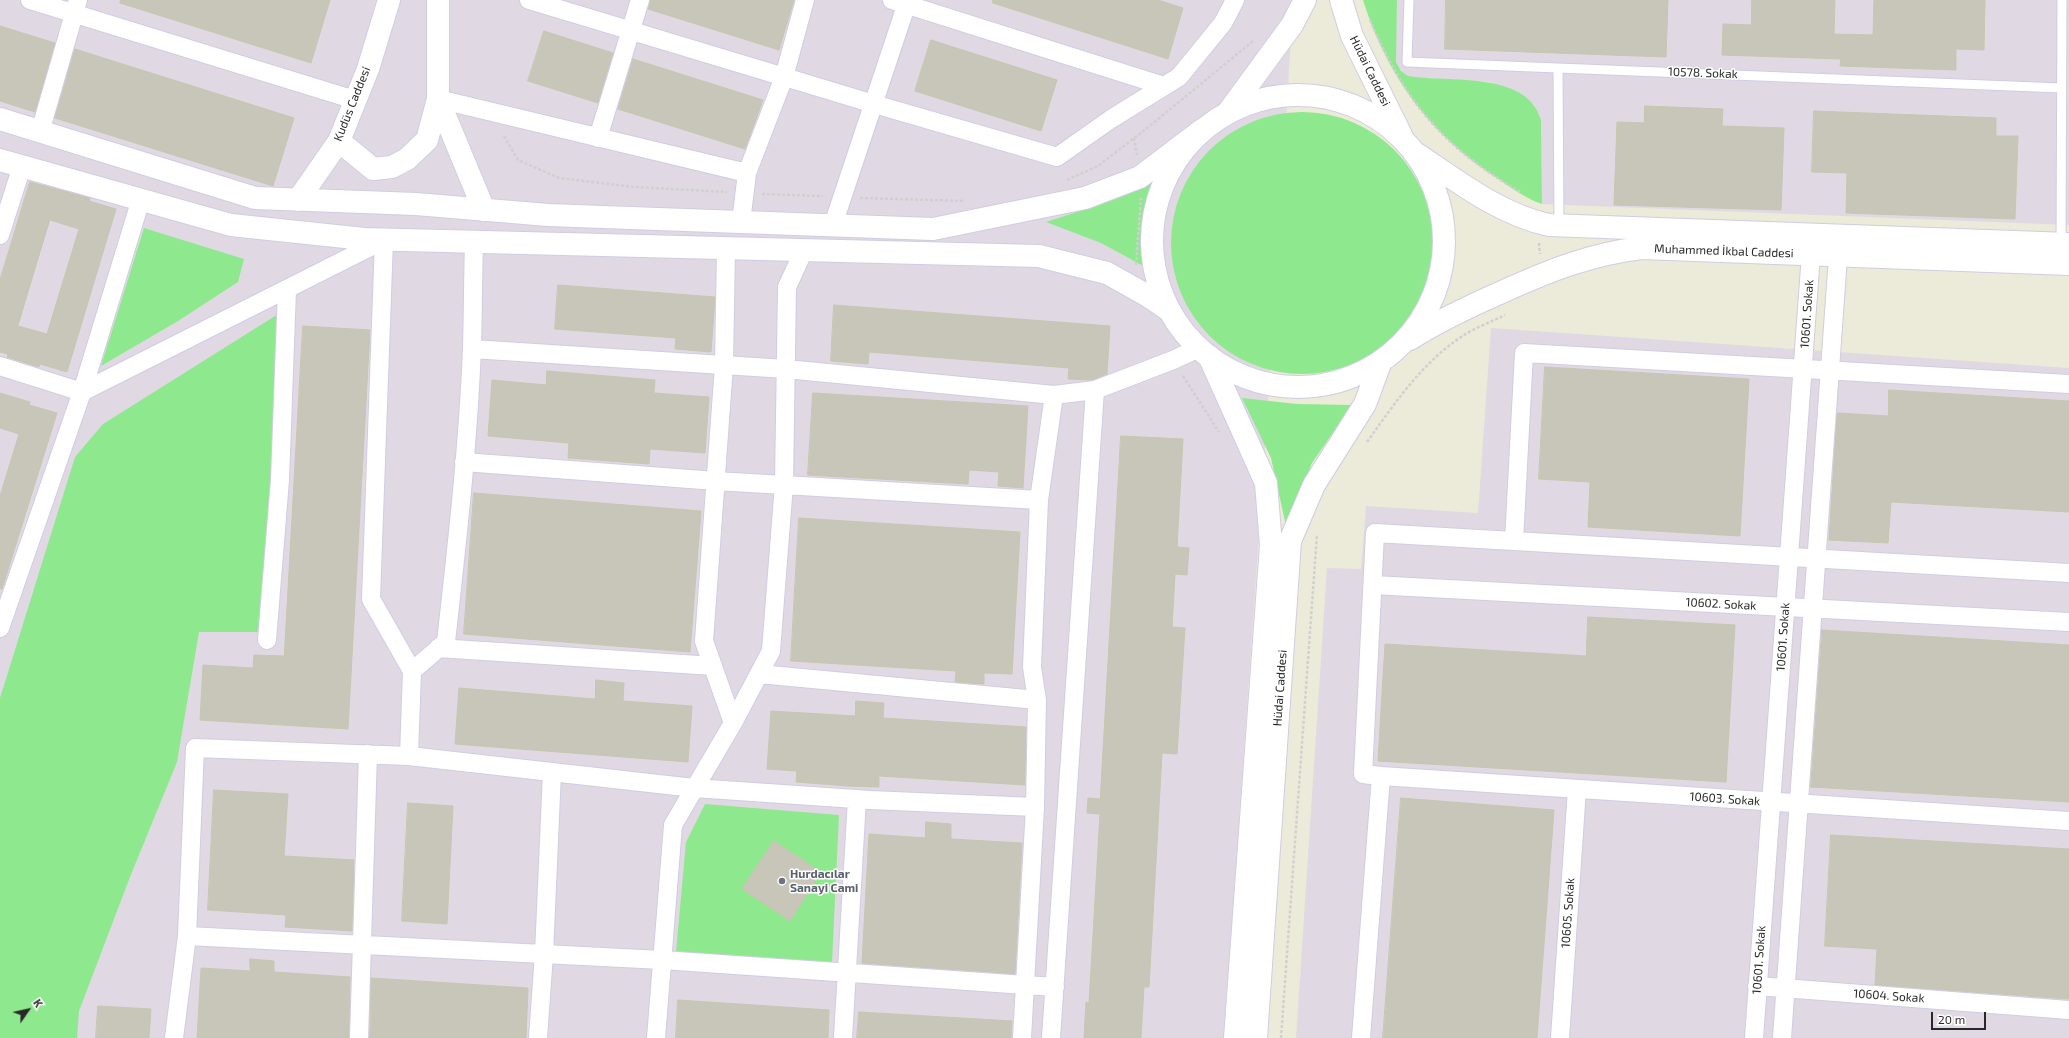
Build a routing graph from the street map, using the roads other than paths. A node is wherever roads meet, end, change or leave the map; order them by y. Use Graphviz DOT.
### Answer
graph roads {
  1 [pos="30,0"];
  2 [pos="388,0"];
  3 [pos="438,0"];
  4 [pos="529,0"];
  5 [pos="640,0"];
  6 [pos="804,0"];
  7 [pos="1235,0"];
  8 [pos="1305,0"];
  9 [pos="1341,0"];
  10 [pos="1409,0"];
  11 [pos="2062,0"];
  12 [pos="902,1"];
  13 [pos="76,7"];
  14 [pos="631,31"];
  15 [pos="1558,68"];
  16 [pos="784,77"];
  17 [pos="1164,86"];
  18 [pos="2062,88"];
  19 [pos="438,99"];
  20 [pos="355,100"];
  21 [pos="874,104"];
  22 [pos="1227,113"];
  23 [pos="0,119"];
  24 [pos="1202,130"];
  25 [pos="40,132"];
  26 [pos="598,138"];
  27 [pos="339,141"];
  28 [pos="1408,146"];
  29 [pos="0,160"];
  30 [pos="22,166"];
  31 [pos="747,174"];
  32 [pos="141,199"];
  33 [pos="298,200"];
  34 [pos="484,210"];
  35 [pos="741,222"];
  36 [pos="1549,224"];
  37 [pos="833,225"];
  38 [pos="0,235"];
  39 [pos="384,240"];
  40 [pos="474,242"];
  41 [pos="2065,244"];
  42 [pos="1812,245"];
  43 [pos="1839,246"];
  44 [pos="726,248"];
  45 [pos="804,250"];
  46 [pos="2069,264"];
  47 [pos="287,290"];
  48 [pos="1170,311"];
  49 [pos="1399,346"];
  50 [pos="472,349"];
  51 [pos="1204,352"];
  52 [pos="1381,361"];
  53 [pos="724,365"];
  54 [pos="0,366"];
  55 [pos="786,369"];
  56 [pos="1803,369"];
  57 [pos="1830,371"];
  58 [pos="2069,384"];
  59 [pos="1094,390"];
  60 [pos="82,392"];
  61 [pos="1054,395"];
  62 [pos="464,462"];
  63 [pos="716,481"];
  64 [pos="784,484"];
  65 [pos="1039,500"];
  66 [pos="1514,541"];
  67 [pos="1789,557"];
  68 [pos="1817,558"];
  69 [pos="2069,573"];
  70 [pos="1373,585"];
  71 [pos="1785,607"];
  72 [pos="1813,608"];
  73 [pos="2069,622"];
  74 [pos="0,628"];
  75 [pos="267,640"];
  76 [pos="438,648"];
  77 [pos="713,666"];
  78 [pos="412,671"];
  79 [pos="759,674"];
  80 [pos="1037,700"];
  81 [pos="734,723"];
  82 [pos="368,754"];
  83 [pos="409,756"];
  84 [pos="552,772"];
  85 [pos="1381,776"];
  86 [pos="694,788"];
  87 [pos="1577,789"];
  88 [pos="857,799"];
  89 [pos="1771,802"];
  90 [pos="1799,804"];
  91 [pos="1035,807"];
  92 [pos="2069,821"];
  93 [pos="186,936"];
  94 [pos="363,945"];
  95 [pos="544,954"];
  96 [pos="662,960"];
  97 [pos="847,972"];
  98 [pos="1025,984"];
  99 [pos="1757,986"];
  100 [pos="1055,988"];
  101 [pos="1786,988"];
  102 [pos="2069,1010"];
  103 [pos="174,1038"];
  104 [pos="359,1038"];
  105 [pos="538,1038"];
  106 [pos="656,1038"];
  107 [pos="843,1038"];
  108 [pos="1022,1038"];
  109 [pos="1051,1038"];
  110 [pos="1235,1038"];
  111 [pos="1256,1038"];
  112 [pos="1361,1038"];
  113 [pos="1560,1038"];
  114 [pos="1754,1038"];
  115 [pos="1782,1038"];
  1 -- 13 [label="street"];
  2 -- 20 [label="street, Kudüs Caddesi"];
  3 -- 19 [label="street"];
  4 -- 14 [label="street"];
  5 -- 14 [label="street"];
  6 -- 16 [label="street"];
  7 -- 17 [label="street"];
  8 -- 22 [label="street"];
  9 -- 28 [label="street, Hüdai Caddesi"];
  10 -- 15 [label="lane, 10578. Sokak"];
  11 -- 18 [label="lane"];
  12 -- 17 [label="street"];
  12 -- 21 [label="street"];
  13 -- 20 [label="street"];
  13 -- 25 [label="street"];
  14 -- 16 [label="street"];
  14 -- 26 [label="street"];
  15 -- 18 [label="lane, 10578. Sokak"];
  15 -- 36 [label="lane"];
  16 -- 21 [label="street"];
  16 -- 31 [label="street"];
  17 -- 21 [label="street"];
  18 -- 41 [label="lane"];
  19 -- 26 [label="street"];
  19 -- 27 [label="street"];
  19 -- 34 [label="street"];
  20 -- 27 [label="street, Kudüs Caddesi"];
  21 -- 37 [label="street"];
  22 -- 24 [label="street"];
  22 -- 28 [label="street"];
  23 -- 25 [label="street"];
  24 -- 37 [label="street"];
  24 -- 48 [label="street"];
  25 -- 33 [label="street"];
  26 -- 31 [label="street"];
  27 -- 33 [label="street, Kudüs Caddesi"];
  28 -- 36 [label="street, Muhammed İkbal Caddesi"];
  28 -- 49 [label="street"];
  29 -- 30 [label="street"];
  30 -- 32 [label="street"];
  30 -- 38 [label="street"];
  31 -- 35 [label="street"];
  32 -- 39 [label="street"];
  32 -- 60 [label="street"];
  33 -- 34 [label="street"];
  34 -- 35 [label="street"];
  35 -- 37 [label="street"];
  36 -- 42 [label="street, Muhammed İkbal Caddesi"];
  39 -- 40 [label="street"];
  39 -- 47 [label="street"];
  39 -- 78 [label="street"];
  40 -- 44 [label="street"];
  40 -- 50 [label="street"];
  41 -- 43 [label="street, Muhammed İkbal Caddesi"];
  42 -- 43 [label="street, Muhammed İkbal Caddesi"];
  42 -- 49 [label="street, Muhammed İkbal Caddesi"];
  42 -- 56 [label="street, 10601. Sokak"];
  43 -- 46 [label="street, Muhammed İkbal Caddesi"];
  43 -- 57 [label="street"];
  44 -- 45 [label="street"];
  44 -- 53 [label="street"];
  45 -- 48 [label="street"];
  45 -- 55 [label="street"];
  47 -- 60 [label="street"];
  47 -- 75 [label="street"];
  48 -- 51 [label="street"];
  49 -- 52 [label="street"];
  50 -- 53 [label="street"];
  50 -- 62 [label="street"];
  51 -- 52 [label="street"];
  51 -- 59 [label="street"];
  51 -- 110 [label="street, Hüdai Caddesi"];
  52 -- 111 [label="street, Hüdai Caddesi"];
  53 -- 55 [label="street"];
  53 -- 63 [label="street"];
  54 -- 60 [label="street"];
  55 -- 61 [label="street"];
  55 -- 64 [label="street"];
  56 -- 57 [label="street"];
  56 -- 66 [label="street"];
  56 -- 67 [label="street, 10601. Sokak"];
  57 -- 58 [label="street"];
  57 -- 68 [label="street"];
  59 -- 61 [label="street"];
  59 -- 100 [label="street"];
  60 -- 74 [label="street"];
  61 -- 65 [label="street"];
  62 -- 63 [label="street"];
  62 -- 76 [label="street"];
  63 -- 64 [label="street"];
  63 -- 77 [label="street"];
  64 -- 65 [label="street"];
  64 -- 79 [label="street"];
  65 -- 80 [label="street"];
  66 -- 67 [label="street"];
  66 -- 70 [label="street"];
  67 -- 68 [label="street"];
  67 -- 71 [label="street, 10601. Sokak"];
  68 -- 69 [label="street"];
  68 -- 72 [label="street"];
  70 -- 71 [label="street, 10602. Sokak"];
  70 -- 85 [label="street, 10603. Sokak"];
  71 -- 72 [label="street, 10602. Sokak"];
  71 -- 89 [label="street, 10601. Sokak"];
  72 -- 73 [label="street, 10602. Sokak"];
  72 -- 90 [label="street"];
  76 -- 77 [label="street"];
  76 -- 78 [label="street"];
  77 -- 81 [label="street"];
  78 -- 83 [label="street"];
  79 -- 80 [label="street"];
  79 -- 81 [label="street"];
  80 -- 91 [label="street"];
  81 -- 86 [label="street"];
  82 -- 83 [label="street"];
  82 -- 93 [label="street"];
  82 -- 94 [label="street"];
  83 -- 84 [label="street"];
  84 -- 86 [label="street"];
  84 -- 95 [label="street"];
  85 -- 87 [label="street, 10603. Sokak"];
  85 -- 112 [label="street"];
  86 -- 88 [label="street"];
  86 -- 96 [label="street"];
  87 -- 89 [label="street, 10603. Sokak"];
  87 -- 113 [label="street, 10605. Sokak"];
  88 -- 91 [label="street"];
  88 -- 97 [label="street"];
  89 -- 90 [label="street, 10603. Sokak"];
  89 -- 99 [label="street, 10601. Sokak"];
  90 -- 92 [label="street, 10603. Sokak"];
  90 -- 101 [label="street"];
  91 -- 98 [label="street"];
  93 -- 94 [label="street"];
  93 -- 103 [label="street"];
  94 -- 95 [label="street"];
  94 -- 104 [label="street"];
  95 -- 96 [label="street"];
  95 -- 105 [label="street"];
  96 -- 97 [label="street"];
  96 -- 106 [label="street"];
  97 -- 98 [label="street"];
  97 -- 107 [label="street"];
  98 -- 100 [label="street"];
  98 -- 108 [label="street"];
  99 -- 101 [label="street, 10604. Sokak"];
  99 -- 114 [label="street, 10601. Sokak"];
  100 -- 109 [label="street"];
  101 -- 102 [label="street, 10604. Sokak"];
  101 -- 115 [label="street"];
}
